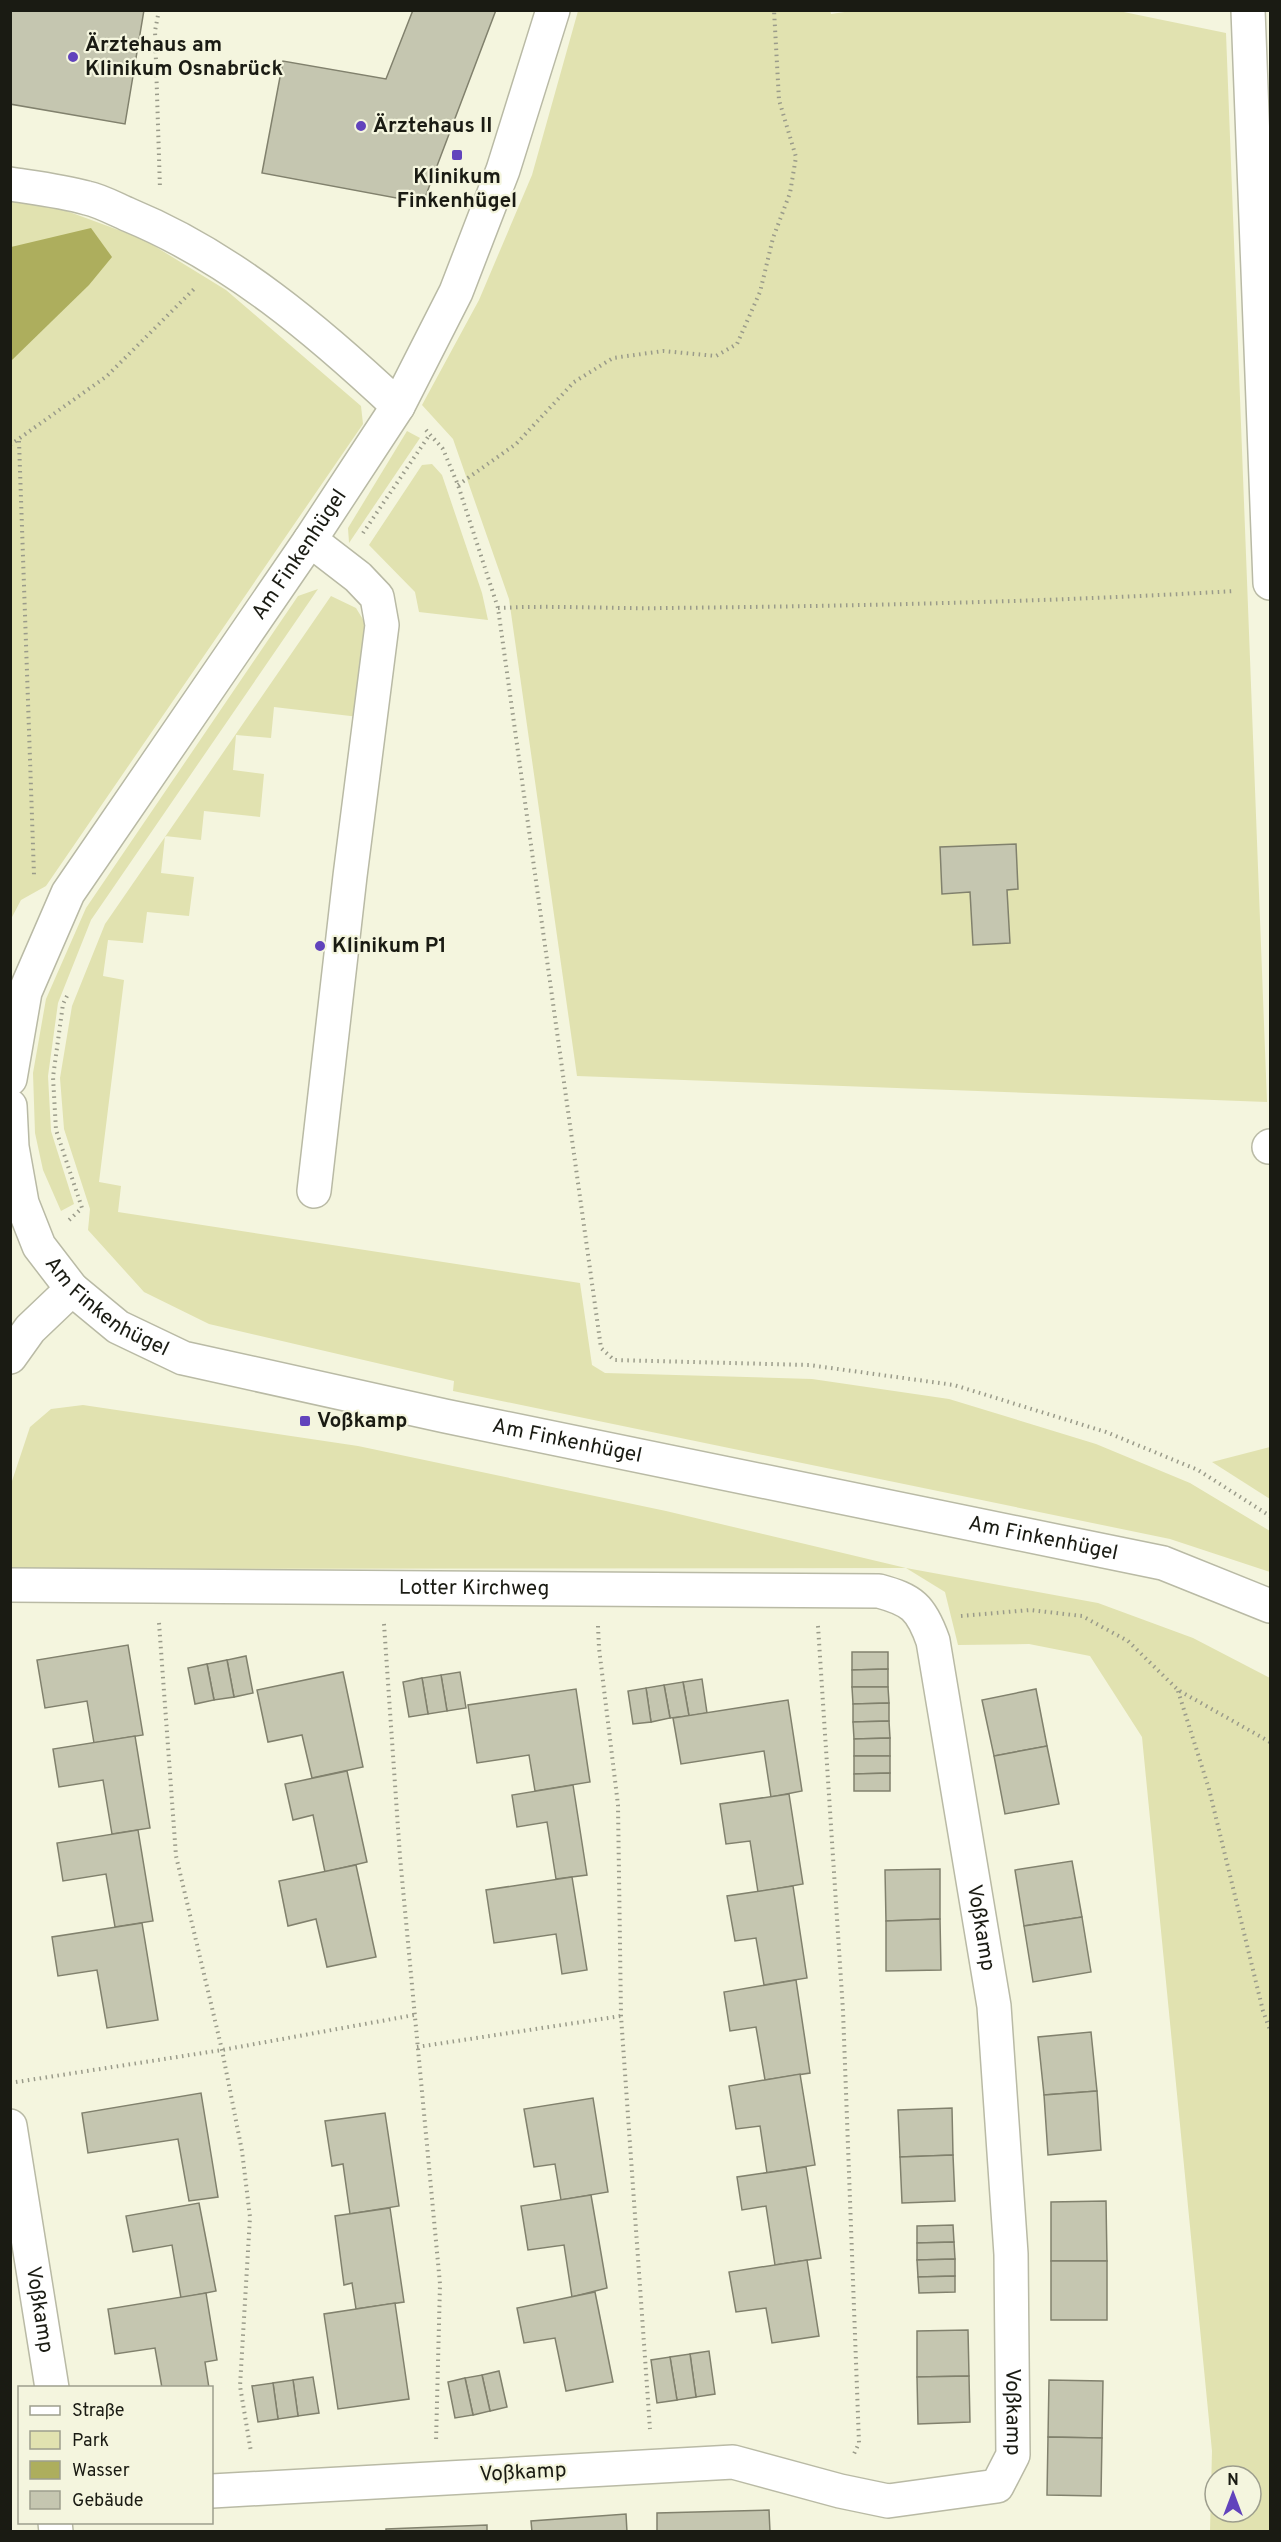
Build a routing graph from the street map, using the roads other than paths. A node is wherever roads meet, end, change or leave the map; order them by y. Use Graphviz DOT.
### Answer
graph roads {
  1 [pos="553,10"];
  2 [pos="1248,10"];
  3 [pos="10,184"];
  4 [pos="398,406"];
  5 [pos="310,540"];
  6 [pos="1259,586"];
  7 [pos="18,988"];
  8 [pos="10,1079"];
  9 [pos="10,1106"];
  10 [pos="314,1191"];
  11 [pos="72,1289"];
  12 [pos="10,1357"];
  13 [pos="10,1585"];
  14 [pos="1270,1606"];
  15 [pos="925,1619"];
  16 [pos="10,2126"];
  17 [pos="52,2386"];
  18 [pos="213,2491"];
  1 -- 4 [label="street, Am Finkenhügel"];
  2 -- 6 [label="street"];
  3 -- 4 [label="street"];
  4 -- 5 [label="street, Am Finkenhügel"];
  5 -- 7 [label="street, Am Finkenhügel"];
  5 -- 10 [label="street"];
  7 -- 8 [label="street, Am Finkenhügel"];
  9 -- 11 [label="street, Am Finkenhügel"];
  11 -- 12 [label="street"];
  11 -- 14 [label="street, Am Finkenhügel"];
  13 -- 15 [label="street, Lotter Kirchweg"];
  15 -- 18 [label="street, Voßkamp"];
  16 -- 17 [label="street, Voßkamp"];
}
